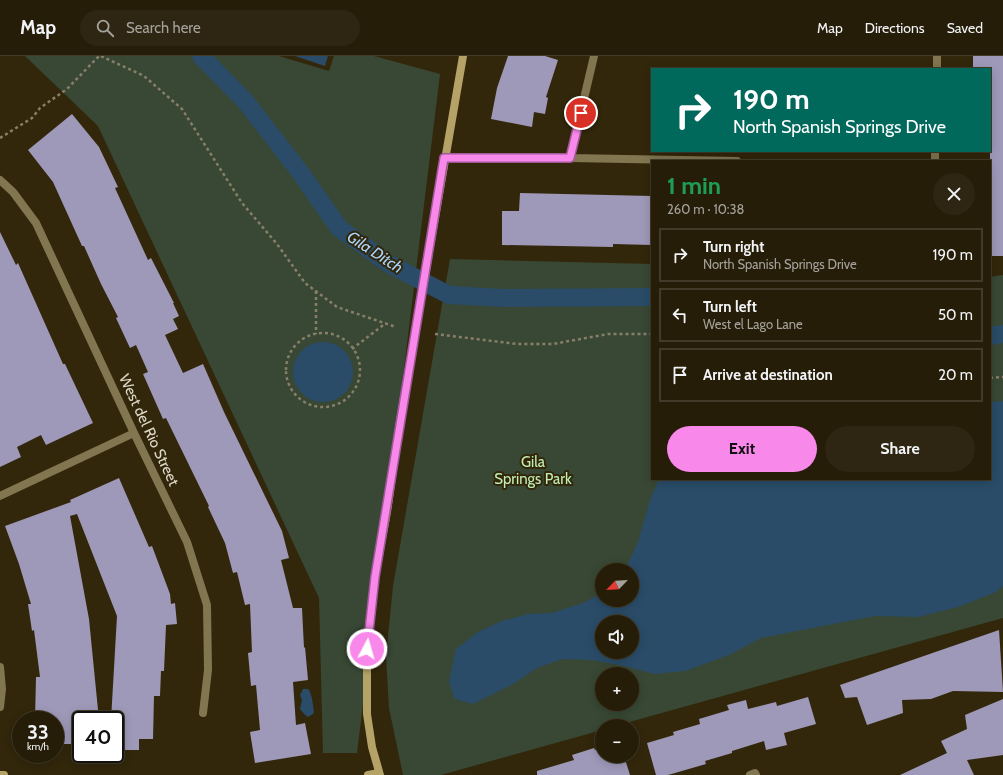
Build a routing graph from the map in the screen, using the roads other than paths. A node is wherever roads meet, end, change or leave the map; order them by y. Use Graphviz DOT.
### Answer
graph roads {
  1 [pos="463,56"];
  2 [pos="594,56"];
  3 [pos="937,56"];
  4 [pos="937,68"];
  5 [pos="444,158"];
  6 [pos="570,158"];
  7 [pos="681,160"];
  8 [pos="0,180"];
  9 [pos="134,433"];
  10 [pos="0,496"];
  11 [pos="0,667"];
  12 [pos="0,707"];
  13 [pos="203,713"];
  14 [pos="0,774"];
  15 [pos="379,774"];
  16 [pos="4,775"];
  17 [pos="368,775"];
  1 -- 5 [label="street"];
  2 -- 6 [label="street"];
  3 -- 4 [label="street"];
  5 -- 6 [label="street"];
  5 -- 15 [label="street"];
  6 -- 7 [label="street"];
  8 -- 9 [label="street, West del Rio Street"];
  9 -- 10 [label="street"];
  9 -- 13 [label="street, West del Rio Street"];
  11 -- 12 [label="street"];
  14 -- 16 [label="street"];
  15 -- 17 [label="street"];
}
